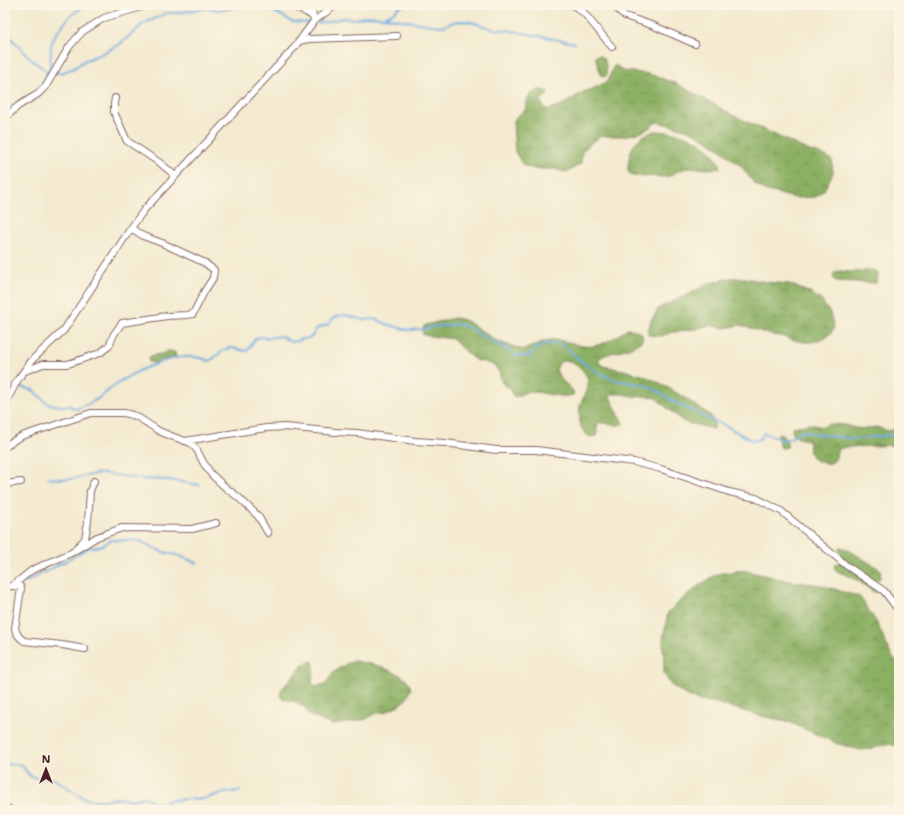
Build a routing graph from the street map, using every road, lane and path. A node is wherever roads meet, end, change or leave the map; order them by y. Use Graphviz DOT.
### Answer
graph roads {
  1 [pos="148,5"];
  2 [pos="285,5"];
  3 [pos="313,5"];
  4 [pos="340,5"];
  5 [pos="573,5"];
  6 [pos="614,5"];
  7 [pos="314,19"];
  8 [pos="397,36"];
  9 [pos="299,41"];
  10 [pos="695,44"];
  11 [pos="612,47"];
  12 [pos="115,98"];
  13 [pos="5,118"];
  14 [pos="173,178"];
  15 [pos="131,228"];
  16 [pos="24,372"];
  17 [pos="5,404"];
  18 [pos="185,441"];
  19 [pos="5,447"];
  20 [pos="94,481"];
  21 [pos="21,482"];
  22 [pos="5,484"];
  23 [pos="216,523"];
  24 [pos="268,533"];
  25 [pos="71,553"];
  26 [pos="12,586"];
  27 [pos="5,587"];
  28 [pos="899,611"];
  29 [pos="85,649"];
  30 [pos="5,807"];
  31 [pos="11,810"];
  1 -- 13 [label="street"];
  2 -- 7 [label="street"];
  3 -- 7 [label="street"];
  4 -- 7 [label="street"];
  5 -- 11 [label="street"];
  6 -- 10 [label="street"];
  7 -- 9 [label="street"];
  8 -- 9 [label="street"];
  9 -- 14 [label="street"];
  12 -- 14 [label="street"];
  14 -- 15 [label="street"];
  15 -- 16 [label="street"];
  15 -- 16 [label="street"];
  16 -- 17 [label="street"];
  18 -- 19 [label="street"];
  18 -- 24 [label="street"];
  18 -- 28 [label="street"];
  20 -- 25 [label="street"];
  21 -- 22 [label="street"];
  23 -- 25 [label="street"];
  25 -- 26 [label="street"];
  26 -- 27 [label="street"];
  26 -- 29 [label="street"];
  30 -- 31 [label="street"];
}
